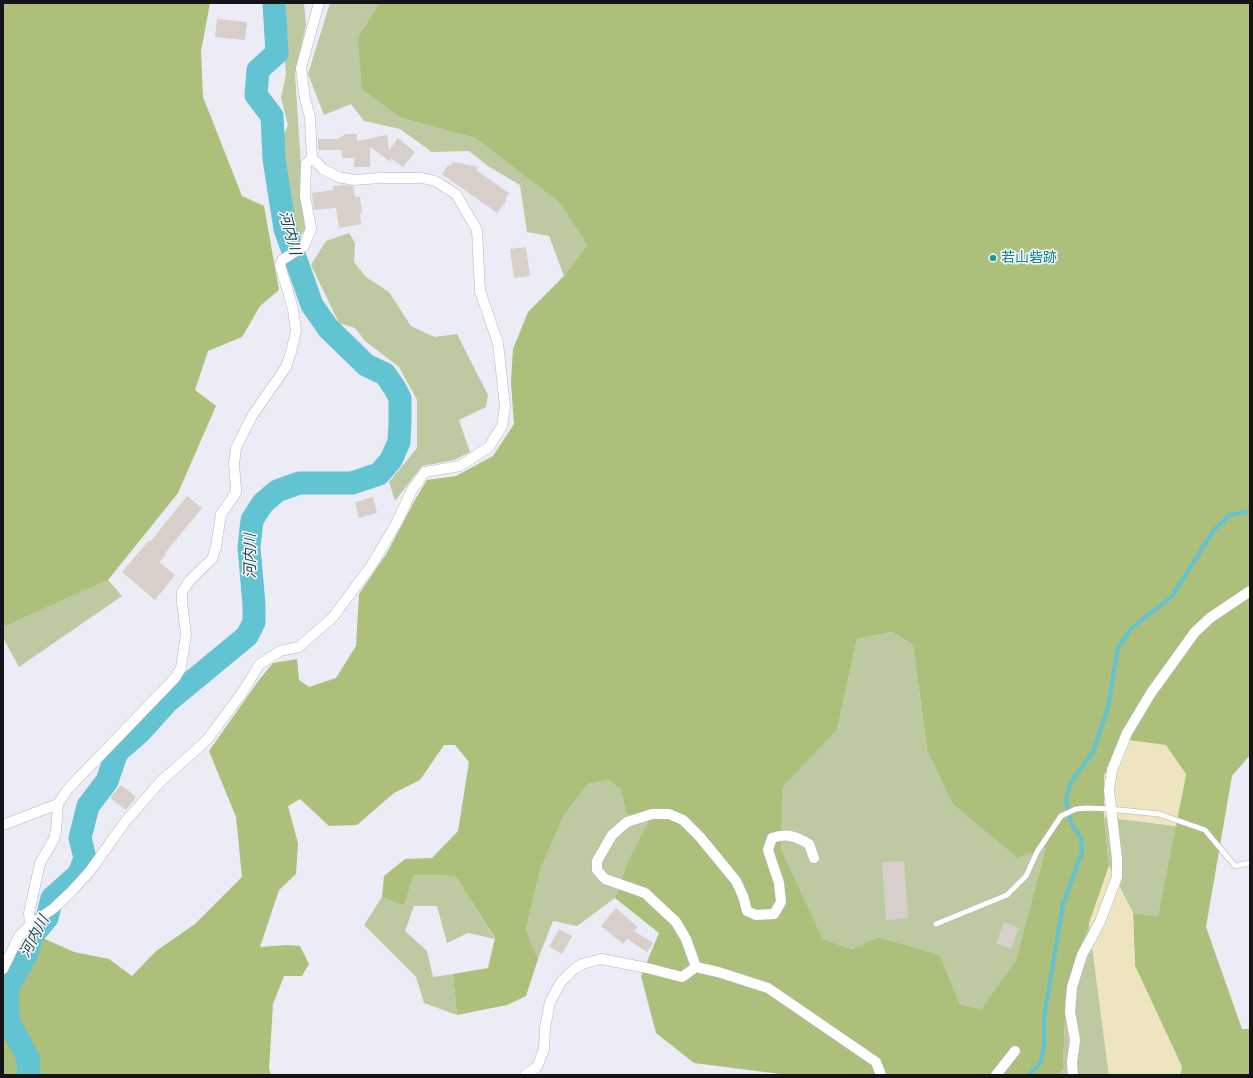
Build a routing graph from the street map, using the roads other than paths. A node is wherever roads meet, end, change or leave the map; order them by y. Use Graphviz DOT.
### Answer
graph roads {
  1 [pos="319,3"];
  2 [pos="312,158"];
  3 [pos="1250,591"];
  4 [pos="58,804"];
  5 [pos="1110,809"];
  6 [pos="3,825"];
  7 [pos="814,858"];
  8 [pos="1250,863"];
  9 [pos="936,924"];
  10 [pos="30,925"];
  11 [pos="696,967"];
  12 [pos="3,969"];
  13 [pos="1015,1051"];
  14 [pos="525,1075"];
  15 [pos="880,1075"];
  16 [pos="996,1075"];
  17 [pos="1073,1075"];
  1 -- 2 [label="street"];
  2 -- 4 [label="street"];
  2 -- 10 [label="street"];
  3 -- 5 [label="street"];
  4 -- 6 [label="street"];
  4 -- 10 [label="street"];
  5 -- 8 [label="lane"];
  5 -- 9 [label="lane"];
  5 -- 17 [label="street"];
  7 -- 11 [label="street"];
  10 -- 12 [label="street"];
  11 -- 14 [label="street"];
  11 -- 15 [label="street"];
  13 -- 16 [label="street"];
}
